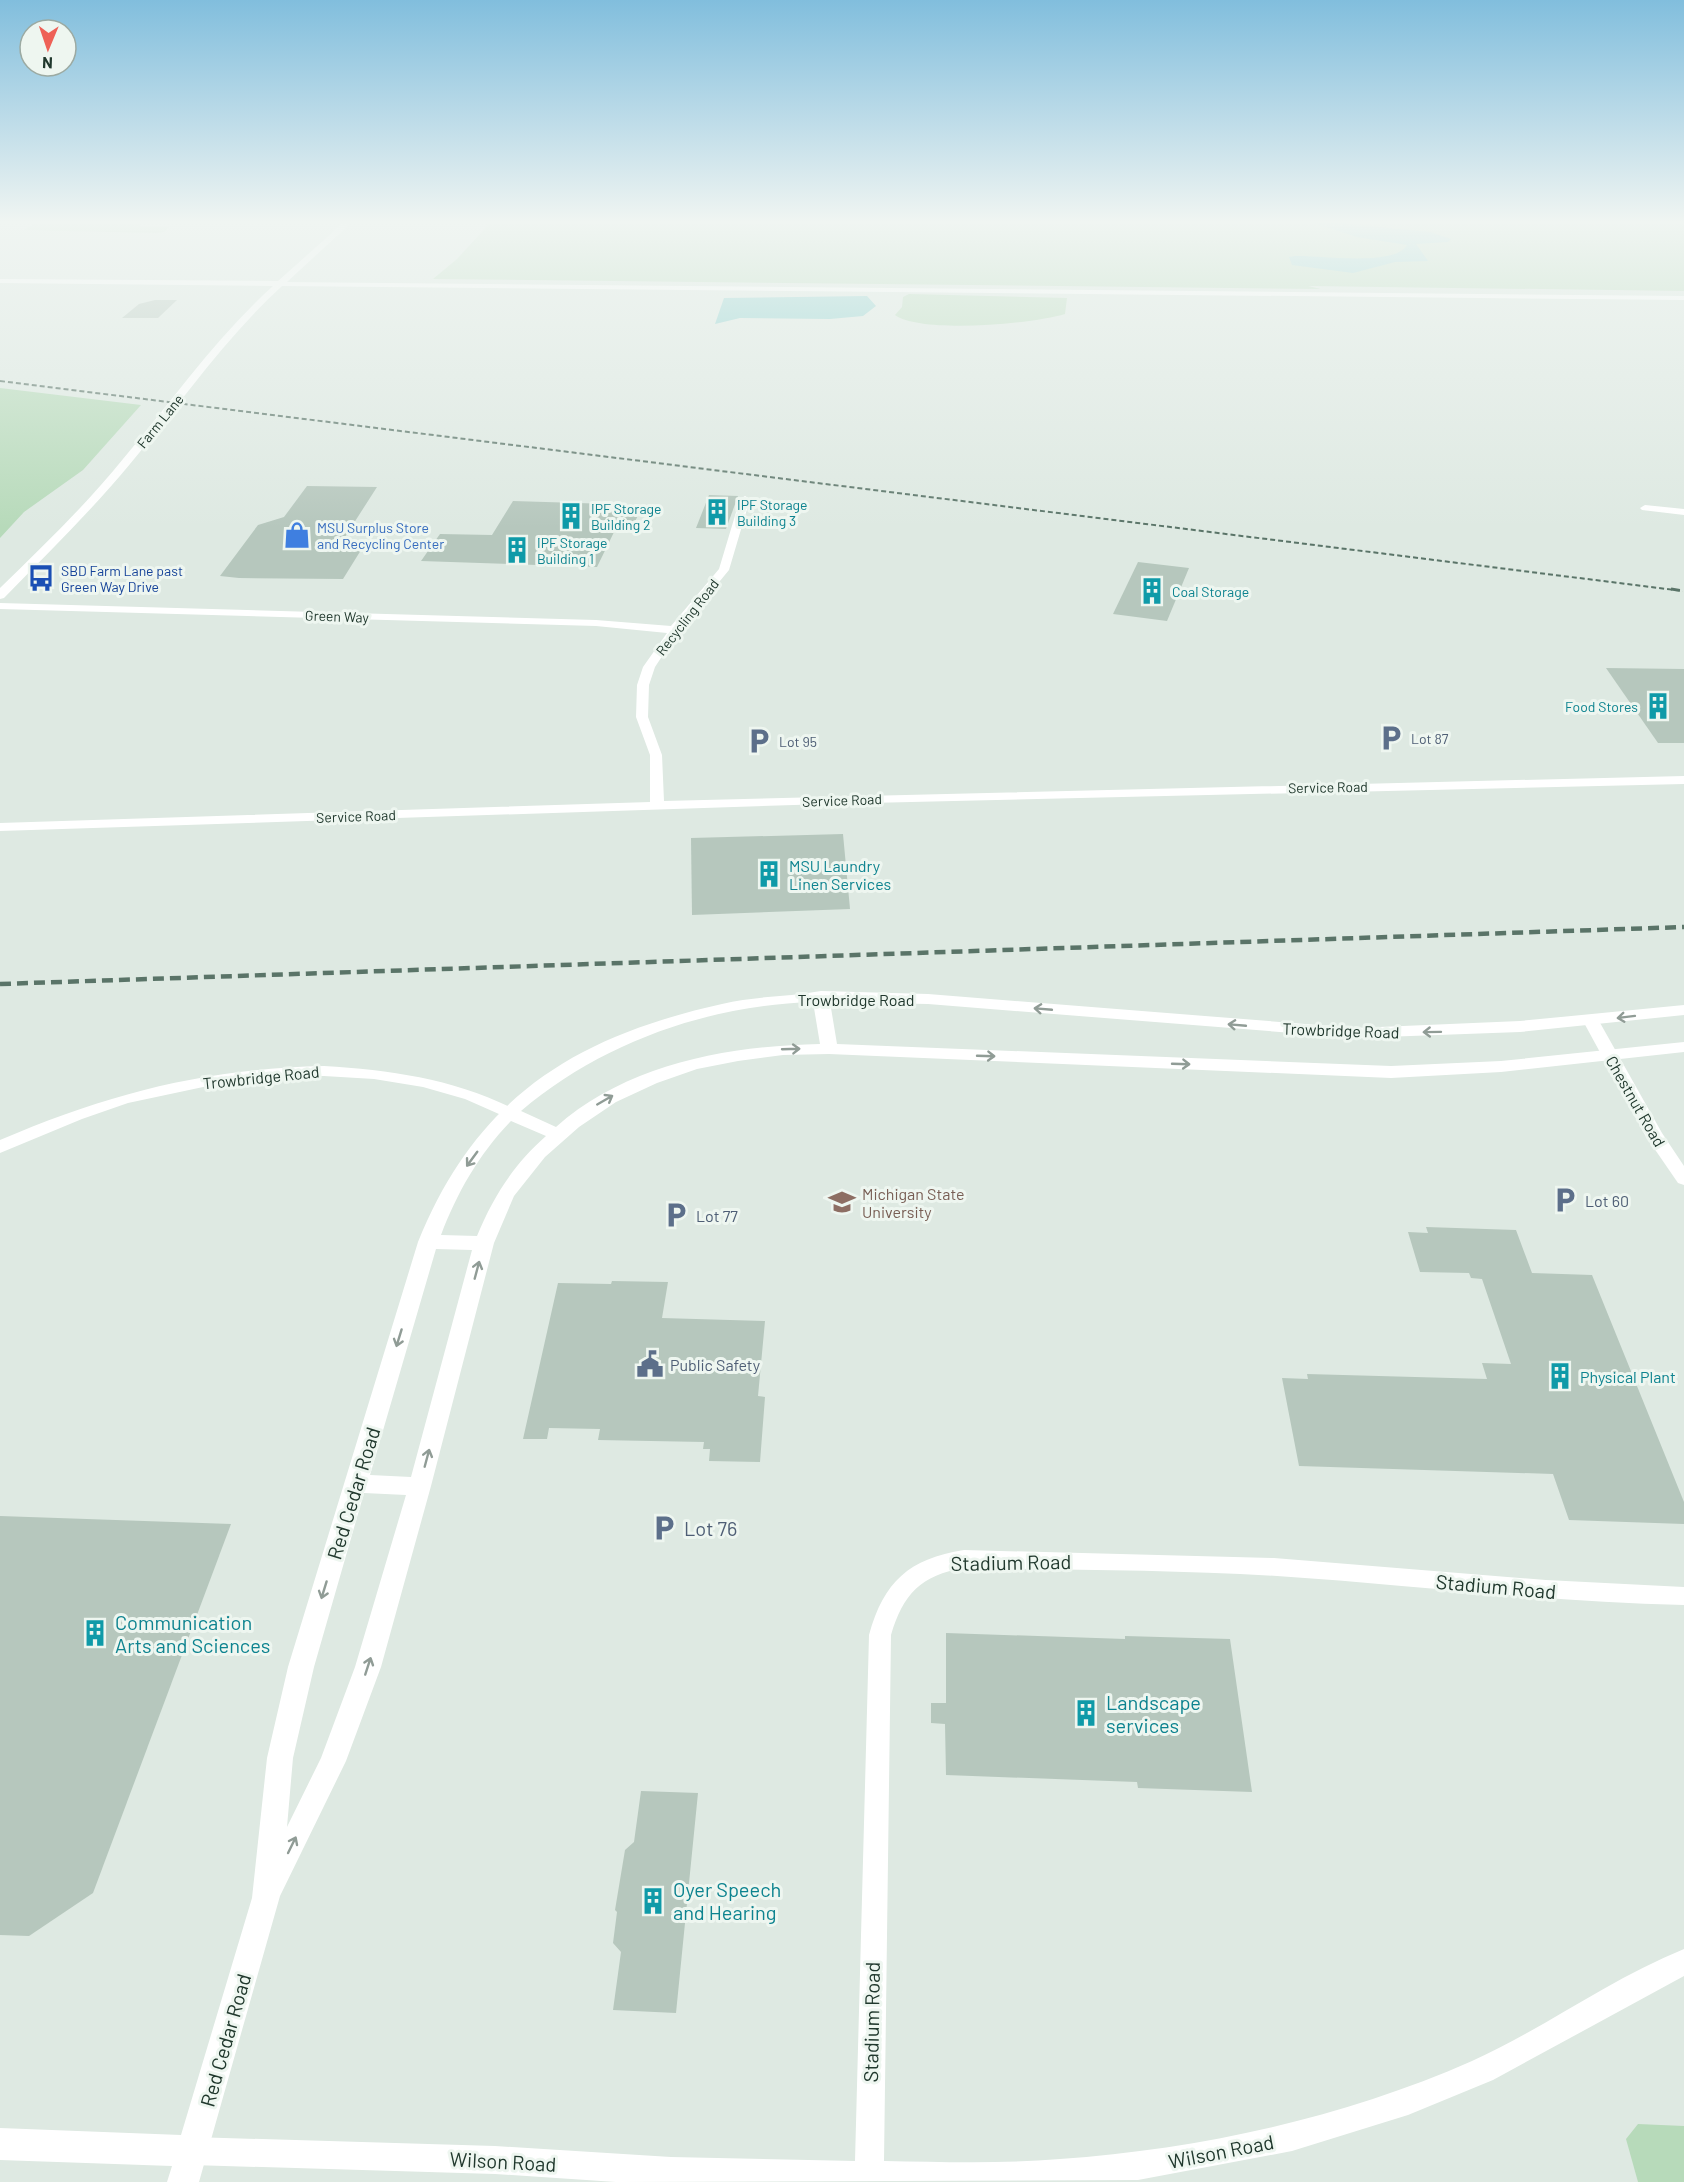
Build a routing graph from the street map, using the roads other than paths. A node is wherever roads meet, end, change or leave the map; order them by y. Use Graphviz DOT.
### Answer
graph roads {
  1 [pos="239,325"];
  2 [pos="745,499"];
  3 [pos="1645,508"];
  4 [pos="1684,512"];
  5 [pos="0,596"];
  6 [pos="0,606"];
  7 [pos="674,630"];
  8 [pos="1684,780"];
  9 [pos="657,806"];
  10 [pos="0,827"];
  11 [pos="821,996"];
  12 [pos="1684,1010"];
  13 [pos="1591,1021"];
  14 [pos="1684,1047"];
  15 [pos="830,1049"];
  16 [pos="1611,1056"];
  17 [pos="508,1113"];
  18 [pos="557,1134"];
  19 [pos="0,1147"];
  20 [pos="1684,1179"];
  21 [pos="428,1242"];
  22 [pos="484,1243"];
  23 [pos="356,1484"];
  24 [pos="420,1486"];
  25 [pos="1684,1596"];
  26 [pos="266,1898"];
  27 [pos="1684,1962"];
  28 [pos="0,2144"];
  29 [pos="192,2151"];
  30 [pos="869,2175"];
  31 [pos="183,2182"];
  1 -- 5 [label="street, Farm Lane"];
  2 -- 7 [label="street, Recycling Road"];
  3 -- 4 [label="street"];
  6 -- 7 [label="street, Green Way"];
  7 -- 9 [label="street, Recycling Road"];
  8 -- 9 [label="street, Service Road"];
  9 -- 10 [label="street, Service Road"];
  13 -- 11 [label="street, Trowbridge Road, one-way"];
  11 -- 15 [label="street"];
  11 -- 17 [label="street, Trowbridge Road"];
  12 -- 13 [label="street, Trowbridge Road, one-way"];
  13 -- 16 [label="street, Chestnut Road"];
  14 -- 16 [label="street"];
  15 -- 16 [label="street, one-way"];
  18 -- 15 [label="street, one-way"];
  16 -- 20 [label="street, Chestnut Road"];
  17 -- 18 [label="street"];
  17 -- 19 [label="street, Trowbridge Road"];
  17 -- 21 [label="street, Red Cedar Road, one-way"];
  18 -- 22 [label="street, Red Cedar Road"];
  21 -- 22 [label="street"];
  21 -- 23 [label="street, Red Cedar Road, one-way"];
  24 -- 22 [label="street, Red Cedar Road, one-way"];
  23 -- 24 [label="street"];
  23 -- 26 [label="street, Red Cedar Road, one-way"];
  26 -- 24 [label="street, Red Cedar Road, one-way"];
  25 -- 30 [label="street, Stadium Road"];
  26 -- 29 [label="street, Red Cedar Road"];
  27 -- 30 [label="street, Wilson Road"];
  28 -- 29 [label="street, Wilson Road"];
  29 -- 30 [label="street, Wilson Road"];
  29 -- 31 [label="street, Red Cedar Road"];
}
